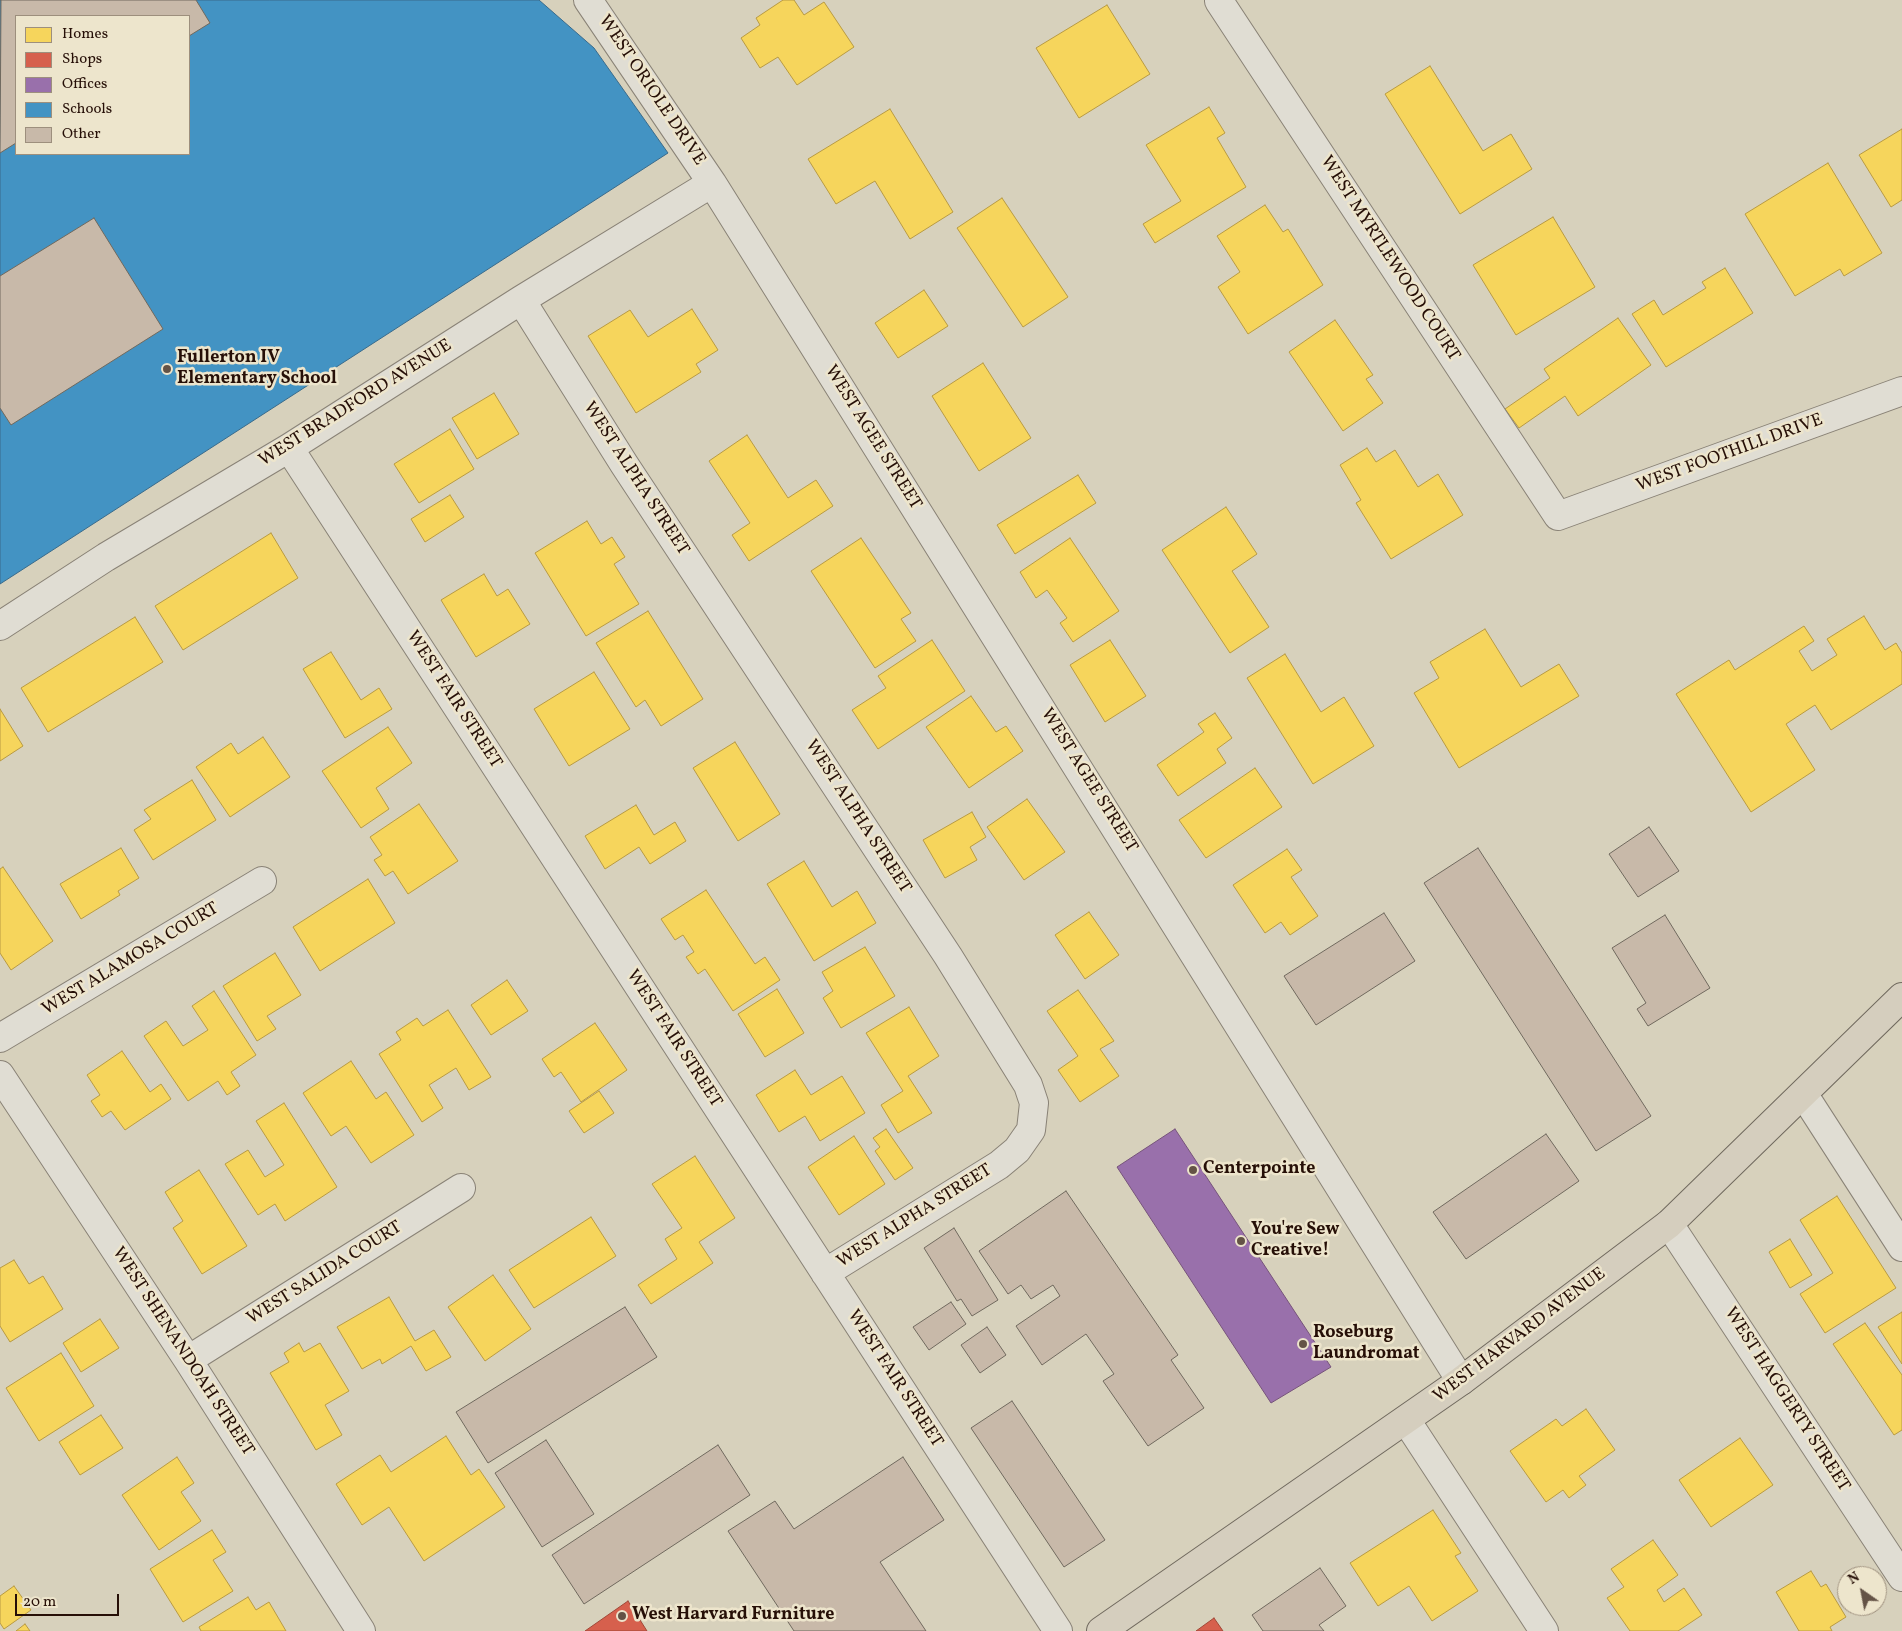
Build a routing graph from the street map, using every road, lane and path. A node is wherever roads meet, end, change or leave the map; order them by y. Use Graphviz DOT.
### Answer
graph roads {
  1 [pos="588,0"];
  2 [pos="1220,1"];
  3 [pos="712,183"];
  4 [pos="521,300"];
  5 [pos="1902,390"];
  6 [pos="289,448"];
  7 [pos="1558,516"];
  8 [pos="0,626"];
  9 [pos="262,881"];
  10 [pos="1902,998"];
  11 [pos="0,1038"];
  12 [pos="0,1075"];
  13 [pos="1804,1095"];
  14 [pos="461,1188"];
  15 [pos="1669,1224"];
  16 [pos="1902,1246"];
  17 [pos="825,1273"];
  18 [pos="188,1360"];
  19 [pos="1461,1381"];
  20 [pos="1406,1420"];
  21 [pos="1902,1576"];
  22 [pos="361,1631"];
  23 [pos="1058,1631"];
  24 [pos="1101,1631"];
  25 [pos="1544,1631"];
  1 -- 3 [label="street, WEST ORIOLE DRIVE"];
  2 -- 7 [label="street, WEST MYRTLEWOOD COURT"];
  3 -- 4 [label="street, WEST BRADFORD AVENUE"];
  3 -- 19 [label="street, WEST AGEE STREET"];
  4 -- 6 [label="street, WEST BRADFORD AVENUE"];
  4 -- 17 [label="street, WEST ALPHA STREET"];
  5 -- 7 [label="street, WEST FOOTHILL DRIVE"];
  6 -- 8 [label="street, WEST BRADFORD AVENUE"];
  6 -- 17 [label="street, WEST FAIR STREET"];
  9 -- 11 [label="street, WEST ALAMOSA COURT"];
  10 -- 13 [label="main road, WEST HARVARD AVENUE"];
  12 -- 18 [label="street, WEST SHENANDOAH STREET"];
  13 -- 15 [label="main road, WEST HARVARD AVENUE"];
  13 -- 16 [label="street"];
  14 -- 18 [label="street, WEST SALIDA COURT"];
  15 -- 19 [label="main road, WEST HARVARD AVENUE"];
  15 -- 21 [label="street, WEST HAGGERTY STREET"];
  17 -- 23 [label="street, WEST FAIR STREET"];
  18 -- 22 [label="street, WEST SHENANDOAH STREET"];
  19 -- 20 [label="main road, WEST HARVARD AVENUE"];
  20 -- 24 [label="main road, WEST HARVARD AVENUE"];
  20 -- 25 [label="street"];
}
